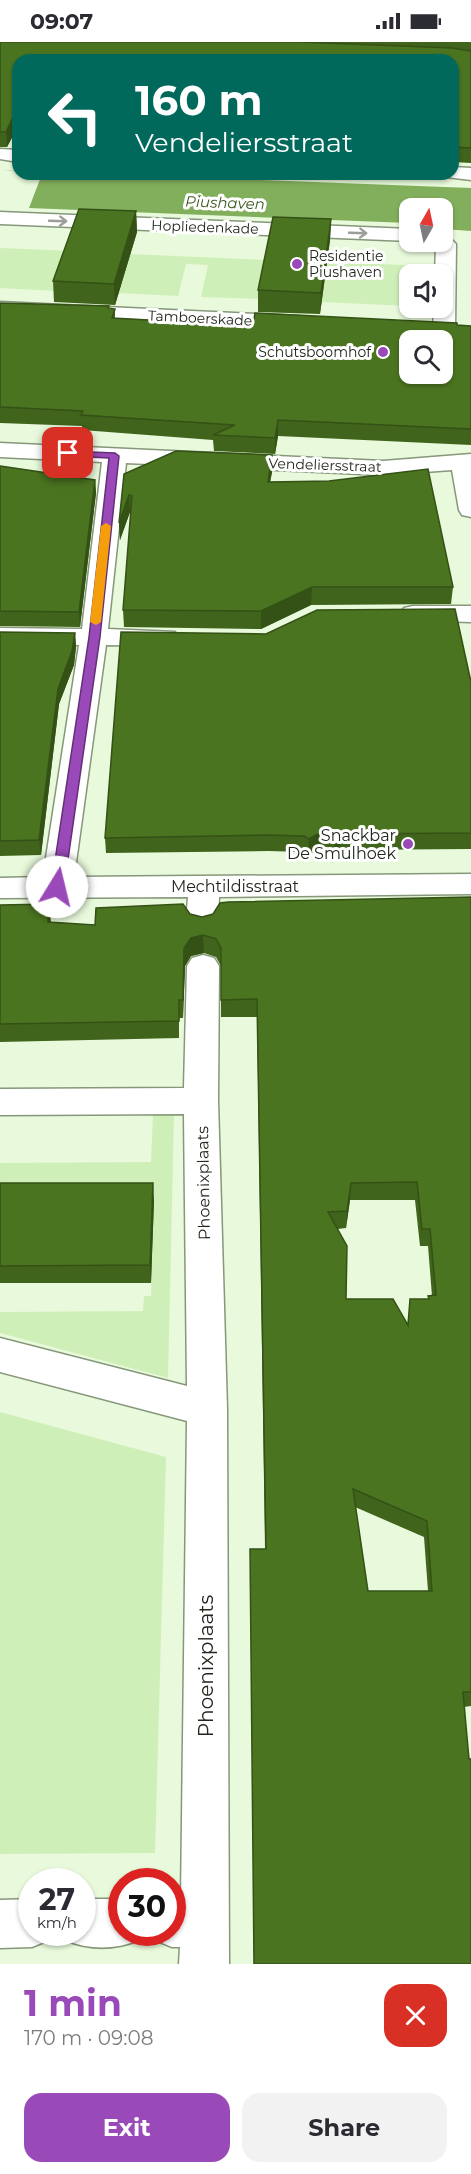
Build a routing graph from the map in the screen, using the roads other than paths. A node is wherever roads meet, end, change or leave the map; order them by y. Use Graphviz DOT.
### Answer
graph roads {
  1 [pos="0,218"];
  2 [pos="399,236"];
  3 [pos="447,252"];
  4 [pos="0,308"];
  5 [pos="319,323"];
  6 [pos="422,328"];
  7 [pos="0,450"];
  8 [pos="115,456"];
  9 [pos="466,462"];
  10 [pos="471,510"];
  11 [pos="471,614"];
  12 [pos="391,615"];
  13 [pos="0,636"];
  14 [pos="94,637"];
  15 [pos="186,638"];
  16 [pos="471,884"];
  17 [pos="204,886"];
  18 [pos="57,887"];
  19 [pos="0,888"];
  20 [pos="202,922"];
  21 [pos="203,966"];
  22 [pos="201,1101"];
  23 [pos="0,1102"];
  24 [pos="0,1355"];
  25 [pos="207,1409"];
  26 [pos="18,1923"];
  27 [pos="0,1924"];
  28 [pos="194,1936"];
  1 -- 2 [label="street, Hopliedenkade, one-way"];
  3 -- 6 [label="street"];
  4 -- 5 [label="street, Tamboerskade"];
  7 -- 8 [label="street, Vendeliersstraat"];
  8 -- 9 [label="street, Vendeliersstraat"];
  8 -- 14 [label="street"];
  9 -- 10 [label="street"];
  11 -- 12 [label="street"];
  13 -- 14 [label="street"];
  14 -- 15 [label="street"];
  14 -- 18 [label="street"];
  16 -- 17 [label="street, Mechtildisstraat"];
  17 -- 18 [label="street, Mechtildisstraat"];
  17 -- 20 [label="street"];
  18 -- 19 [label="street, Mechtildisstraat"];
  21 -- 22 [label="street, Phoenixplaats"];
  22 -- 23 [label="street"];
  22 -- 25 [label="street, Phoenixplaats"];
  24 -- 25 [label="street"];
  25 -- 28 [label="street, Phoenixplaats"];
  26 -- 27 [label="street"];
}
